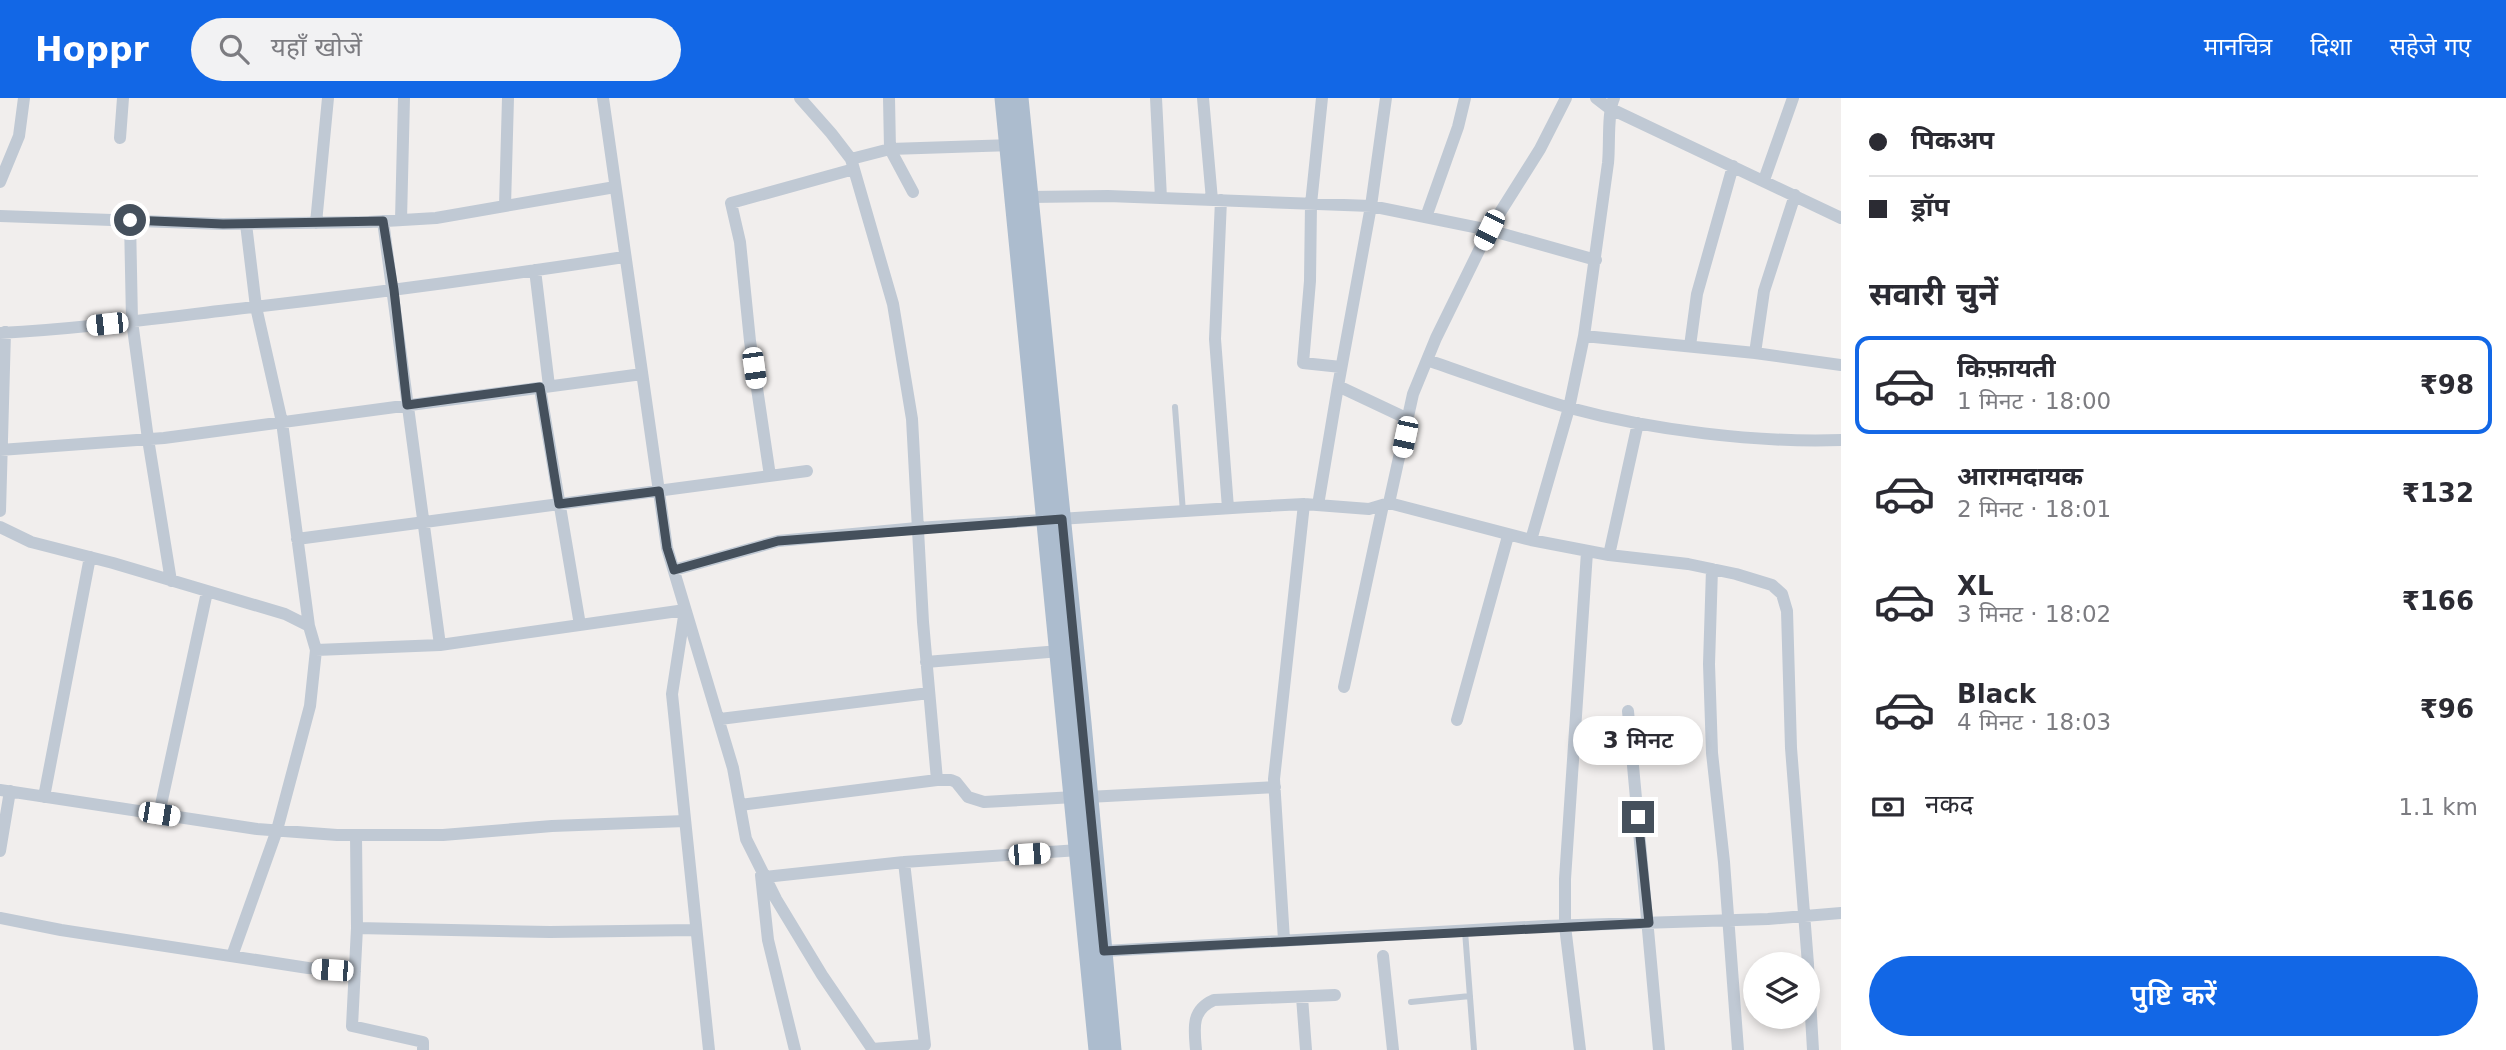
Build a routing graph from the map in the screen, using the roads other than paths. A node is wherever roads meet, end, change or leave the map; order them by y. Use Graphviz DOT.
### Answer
graph roads {
  1 [pos="24,98"];
  2 [pos="123,98"];
  3 [pos="328,98"];
  4 [pos="404,98"];
  5 [pos="508,98"];
  6 [pos="603,98"];
  7 [pos="800,98"];
  8 [pos="888,98"];
  9 [pos="1004,98"];
  10 [pos="1019,98"];
  11 [pos="1156,98"];
  12 [pos="1203,98"];
  13 [pos="1322,98"];
  14 [pos="1386,98"];
  15 [pos="1465,98"];
  16 [pos="1566,98"];
  17 [pos="1596,98"];
  18 [pos="1793,98"];
  19 [pos="1612,103"];
  20 [pos="120,138"];
  21 [pos="1016,145"];
  22 [pos="890,149"];
  23 [pos="852,164"];
  24 [pos="1733,166"];
  25 [pos="1763,180"];
  26 [pos="0,182"];
  27 [pos="615,187"];
  28 [pos="913,192"];
  29 [pos="1795,195"];
  30 [pos="1029,197"];
  31 [pos="1161,198"];
  32 [pos="1216,200"];
  33 [pos="1311,204"];
  34 [pos="505,206"];
  35 [pos="1371,206"];
  36 [pos="0,216"];
  37 [pos="1426,217"];
  38 [pos="1841,218"];
  39 [pos="130,220"];
  40 [pos="401,220"];
  41 [pos="383,221"];
  42 [pos="316,223"];
  43 [pos="246,224"];
  44 [pos="1489,230"];
  45 [pos="624,257"];
  46 [pos="1596,260"];
  47 [pos="535,270"];
  48 [pos="394,290"];
  49 [pos="256,307"];
  50 [pos="132,321"];
  51 [pos="3,332"];
  52 [pos="1584,336"];
  53 [pos="1690,346"];
  54 [pos="1755,353"];
  55 [pos="1427,360"];
  56 [pos="1841,365"];
  57 [pos="1341,367"];
  58 [pos="642,374"];
  59 [pos="1338,386"];
  60 [pos="545,387"];
  61 [pos="407,405"];
  62 [pos="1175,407"];
  63 [pos="1569,408"];
  64 [pos="1408,419"];
  65 [pos="282,422"];
  66 [pos="1638,423"];
  67 [pos="148,439"];
  68 [pos="1841,440"];
  69 [pos="1,450"];
  70 [pos="807,471"];
  71 [pos="770,476"];
  72 [pos="659,491"];
  73 [pos="559,504"];
  74 [pos="1304,504"];
  75 [pos="1386,504"];
  76 [pos="1318,505"];
  77 [pos="1227,508"];
  78 [pos="0,511"];
  79 [pos="1183,512"];
  80 [pos="1054,519"];
  81 [pos="424,522"];
  82 [pos="0,527"];
  83 [pos="917,528"];
  84 [pos="1508,536"];
  85 [pos="298,539"];
  86 [pos="1531,540"];
  87 [pos="1587,552"];
  88 [pos="1609,555"];
  89 [pos="90,557"];
  90 [pos="1713,569"];
  91 [pos="674,570"];
  92 [pos="171,581"];
  93 [pos="207,592"];
  94 [pos="685,610"];
  95 [pos="580,625"];
  96 [pos="309,626"];
  97 [pos="440,645"];
  98 [pos="316,650"];
  99 [pos="1060,651"];
  100 [pos="926,662"];
  101 [pos="1344,687"];
  102 [pos="929,693"];
  103 [pos="1628,711"];
  104 [pos="720,719"];
  105 [pos="1457,720"];
  106 [pos="937,780"];
  107 [pos="1275,787"];
  108 [pos="5,791"];
  109 [pos="44,797"];
  110 [pos="1082,797"];
  111 [pos="740,805"];
  112 [pos="159,814"];
  113 [pos="685,821"];
  114 [pos="276,830"];
  115 [pos="356,835"];
  116 [pos="1079,850"];
  117 [pos="0,851"];
  118 [pos="904,862"];
  119 [pos="762,872"];
  120 [pos="1841,913"];
  121 [pos="1804,916"];
  122 [pos="0,918"];
  123 [pos="1728,920"];
  124 [pos="1649,923"];
  125 [pos="1565,926"];
  126 [pos="358,928"];
  127 [pos="695,930"];
  128 [pos="1465,931"];
  129 [pos="1284,940"];
  130 [pos="1104,951"];
  131 [pos="1807,952"];
  132 [pos="232,956"];
  133 [pos="1383,956"];
  134 [pos="355,971"];
  135 [pos="1335,995"];
  136 [pos="1470,996"];
  137 [pos="1302,997"];
  138 [pos="1411,1002"];
  139 [pos="1812,1029"];
  140 [pos="423,1050"];
  141 [pos="709,1050"];
  142 [pos="795,1050"];
  143 [pos="873,1050"];
  144 [pos="1098,1050"];
  145 [pos="1112,1050"];
  146 [pos="1196,1050"];
  147 [pos="1306,1050"];
  148 [pos="1393,1050"];
  149 [pos="1474,1050"];
  150 [pos="1580,1050"];
  151 [pos="1659,1050"];
  152 [pos="1738,1050"];
  153 [pos="1813,1050"];
  1 -- 26 [label="street"];
  2 -- 20 [label="street"];
  3 -- 42 [label="street"];
  4 -- 40 [label="street"];
  5 -- 34 [label="street"];
  6 -- 27 [label="street"];
  7 -- 23 [label="street"];
  8 -- 22 [label="street"];
  9 -- 21 [label="main road"];
  10 -- 21 [label="main road"];
  11 -- 31 [label="street"];
  12 -- 32 [label="street"];
  13 -- 33 [label="street"];
  14 -- 35 [label="street"];
  15 -- 37 [label="street"];
  16 -- 44 [label="street"];
  17 -- 19 [label="street"];
  18 -- 25 [label="street"];
  19 -- 24 [label="street"];
  19 -- 46 [label="street"];
  21 -- 22 [label="street"];
  21 -- 30 [label="main road"];
  21 -- 80 [label="main road"];
  22 -- 23 [label="street"];
  22 -- 28 [label="street"];
  23 -- 71 [label="street"];
  23 -- 83 [label="street"];
  24 -- 25 [label="street"];
  24 -- 53 [label="street"];
  25 -- 29 [label="street"];
  27 -- 34 [label="street"];
  27 -- 45 [label="street"];
  29 -- 38 [label="street"];
  29 -- 54 [label="street"];
  30 -- 31 [label="street"];
  30 -- 80 [label="main road"];
  31 -- 32 [label="street"];
  32 -- 33 [label="street"];
  32 -- 77 [label="street"];
  33 -- 35 [label="street"];
  33 -- 57 [label="street"];
  34 -- 40 [label="street"];
  35 -- 37 [label="street"];
  35 -- 57 [label="street"];
  36 -- 39 [label="street"];
  37 -- 44 [label="street"];
  39 -- 43 [label="street"];
  39 -- 50 [label="street"];
  40 -- 41 [label="street"];
  41 -- 42 [label="street"];
  41 -- 48 [label="street"];
  42 -- 43 [label="street"];
  43 -- 49 [label="street"];
  44 -- 46 [label="street"];
  44 -- 55 [label="street"];
  45 -- 47 [label="street"];
  45 -- 58 [label="street"];
  46 -- 52 [label="street"];
  47 -- 48 [label="street"];
  47 -- 60 [label="street"];
  48 -- 49 [label="street"];
  48 -- 61 [label="street"];
  49 -- 50 [label="street"];
  49 -- 65 [label="street"];
  50 -- 51 [label="street"];
  50 -- 67 [label="street"];
  51 -- 69 [label="street"];
  52 -- 53 [label="street"];
  52 -- 63 [label="street"];
  53 -- 54 [label="street"];
  54 -- 56 [label="street"];
  55 -- 63 [label="street"];
  55 -- 64 [label="street"];
  57 -- 59 [label="street"];
  58 -- 60 [label="street"];
  58 -- 72 [label="street"];
  59 -- 64 [label="street"];
  59 -- 76 [label="street"];
  60 -- 61 [label="street"];
  60 -- 73 [label="street"];
  61 -- 65 [label="street"];
  61 -- 81 [label="street"];
  62 -- 79 [label="lane"];
  63 -- 66 [label="street"];
  63 -- 86 [label="street"];
  64 -- 75 [label="street"];
  65 -- 67 [label="street"];
  65 -- 85 [label="street"];
  66 -- 68 [label="street"];
  66 -- 88 [label="street"];
  67 -- 69 [label="street"];
  67 -- 92 [label="street"];
  69 -- 78 [label="street"];
  70 -- 71 [label="street"];
  71 -- 72 [label="street"];
  72 -- 73 [label="street"];
  72 -- 91 [label="street"];
  73 -- 81 [label="street"];
  73 -- 95 [label="street"];
  74 -- 76 [label="street"];
  74 -- 77 [label="street"];
  74 -- 107 [label="street"];
  75 -- 76 [label="street"];
  75 -- 84 [label="street"];
  75 -- 101 [label="street"];
  77 -- 79 [label="street"];
  79 -- 80 [label="street"];
  80 -- 83 [label="street"];
  80 -- 99 [label="main road"];
  80 -- 110 [label="main road"];
  81 -- 85 [label="street"];
  81 -- 97 [label="street"];
  82 -- 89 [label="street"];
  83 -- 91 [label="street"];
  83 -- 100 [label="street"];
  84 -- 86 [label="street"];
  84 -- 105 [label="street"];
  85 -- 96 [label="street"];
  86 -- 87 [label="street"];
  87 -- 88 [label="street"];
  87 -- 125 [label="street"];
  88 -- 90 [label="street"];
  89 -- 92 [label="street"];
  89 -- 109 [label="street"];
  90 -- 121 [label="street"];
  90 -- 123 [label="street"];
  91 -- 94 [label="street"];
  92 -- 93 [label="street"];
  93 -- 96 [label="street"];
  93 -- 112 [label="street"];
  94 -- 95 [label="street"];
  94 -- 104 [label="street"];
  94 -- 113 [label="street"];
  95 -- 97 [label="street"];
  96 -- 98 [label="street"];
  97 -- 98 [label="street"];
  98 -- 114 [label="street"];
  99 -- 100 [label="street"];
  99 -- 110 [label="main road"];
  100 -- 102 [label="street"];
  102 -- 104 [label="street"];
  102 -- 106 [label="street"];
  103 -- 124 [label="street"];
  104 -- 111 [label="street"];
  106 -- 110 [label="street"];
  106 -- 111 [label="street"];
  107 -- 110 [label="street"];
  107 -- 129 [label="street"];
  108 -- 109 [label="street"];
  108 -- 117 [label="street"];
  109 -- 112 [label="street"];
  110 -- 116 [label="main road"];
  110 -- 130 [label="main road"];
  111 -- 119 [label="street"];
  112 -- 114 [label="street"];
  113 -- 115 [label="street"];
  113 -- 127 [label="street"];
  114 -- 115 [label="street"];
  114 -- 132 [label="street"];
  115 -- 126 [label="street"];
  116 -- 118 [label="street"];
  116 -- 144 [label="main road"];
  118 -- 119 [label="street"];
  118 -- 143 [label="street"];
  119 -- 142 [label="street"];
  119 -- 143 [label="street"];
  120 -- 121 [label="street"];
  121 -- 123 [label="street"];
  121 -- 131 [label="street"];
  122 -- 132 [label="street"];
  123 -- 124 [label="street"];
  123 -- 152 [label="street"];
  124 -- 125 [label="street"];
  124 -- 151 [label="street"];
  125 -- 128 [label="street"];
  125 -- 150 [label="street"];
  126 -- 127 [label="street"];
  126 -- 134 [label="street"];
  127 -- 141 [label="street"];
  128 -- 129 [label="street"];
  128 -- 136 [label="lane"];
  129 -- 130 [label="street"];
  130 -- 145 [label="main road"];
  132 -- 134 [label="street"];
  133 -- 148 [label="street"];
  134 -- 140 [label="street"];
  135 -- 137 [label="street"];
  136 -- 138 [label="lane"];
  136 -- 149 [label="lane"];
  137 -- 146 [label="street"];
  137 -- 147 [label="street"];
  139 -- 153 [label="street"];
}
